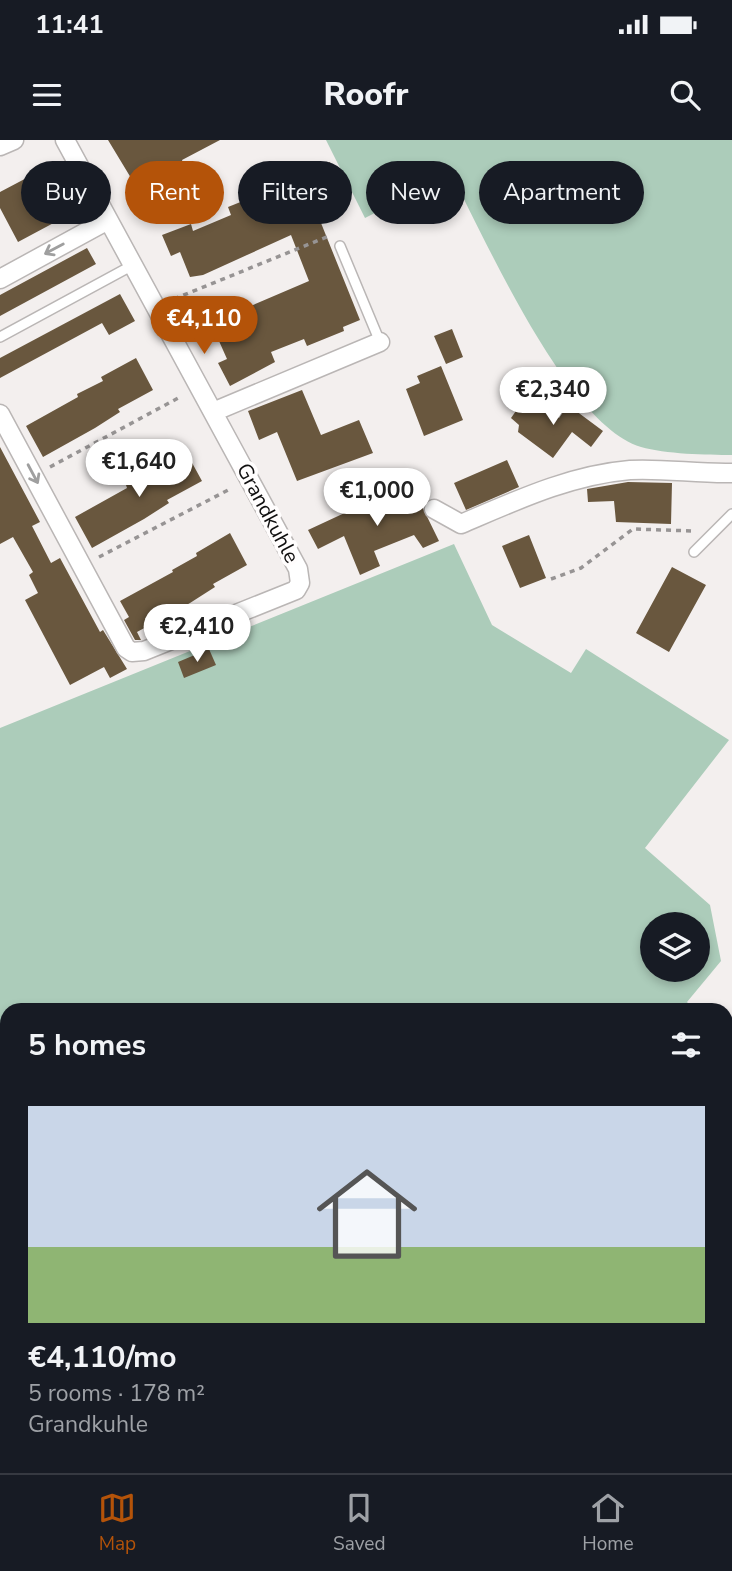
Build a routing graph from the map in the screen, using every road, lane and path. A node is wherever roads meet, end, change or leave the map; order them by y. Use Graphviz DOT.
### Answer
graph roads {
  1 [pos="14,140"];
  2 [pos="65,140"];
  3 [pos="0,146"];
  4 [pos="76,161"];
  5 [pos="101,224"];
  6 [pos="110,224"];
  7 [pos="341,246"];
  8 [pos="133,265"];
  9 [pos="0,279"];
  10 [pos="156,307"];
  11 [pos="0,337"];
  12 [pos="380,342"];
  13 [pos="199,387"];
  14 [pos="213,412"];
  15 [pos="0,414"];
  16 [pos="732,473"];
  17 [pos="34,476"];
  18 [pos="249,478"];
  19 [pos="434,509"];
  20 [pos="732,514"];
  21 [pos="714,532"];
  22 [pos="694,552"];
  23 [pos="82,566"];
  24 [pos="551,579"];
  1 -- 3 [label="street"];
  2 -- 4 [label="street, Grandkuhle"];
  5 -- 9 [label="street, one-way"];
  6 -- 8 [label="street, Grandkuhle"];
  7 -- 10 [label="path"];
  7 -- 12 [label="lane"];
  8 -- 10 [label="street, Grandkuhle"];
  8 -- 11 [label="lane"];
  10 -- 13 [label="street, Grandkuhle"];
  12 -- 14 [label="street"];
  13 -- 14 [label="street, Grandkuhle"];
  13 -- 17 [label="path"];
  14 -- 18 [label="street, Grandkuhle"];
  15 -- 17 [label="street, Grandkuhle, one-way"];
  16 -- 19 [label="street"];
  17 -- 23 [label="street, Grandkuhle"];
  18 -- 23 [label="path"];
  18 -- 23 [label="street, Grandkuhle"];
  20 -- 21 [label="lane"];
  21 -- 22 [label="lane"];
  21 -- 24 [label="path"];
}
